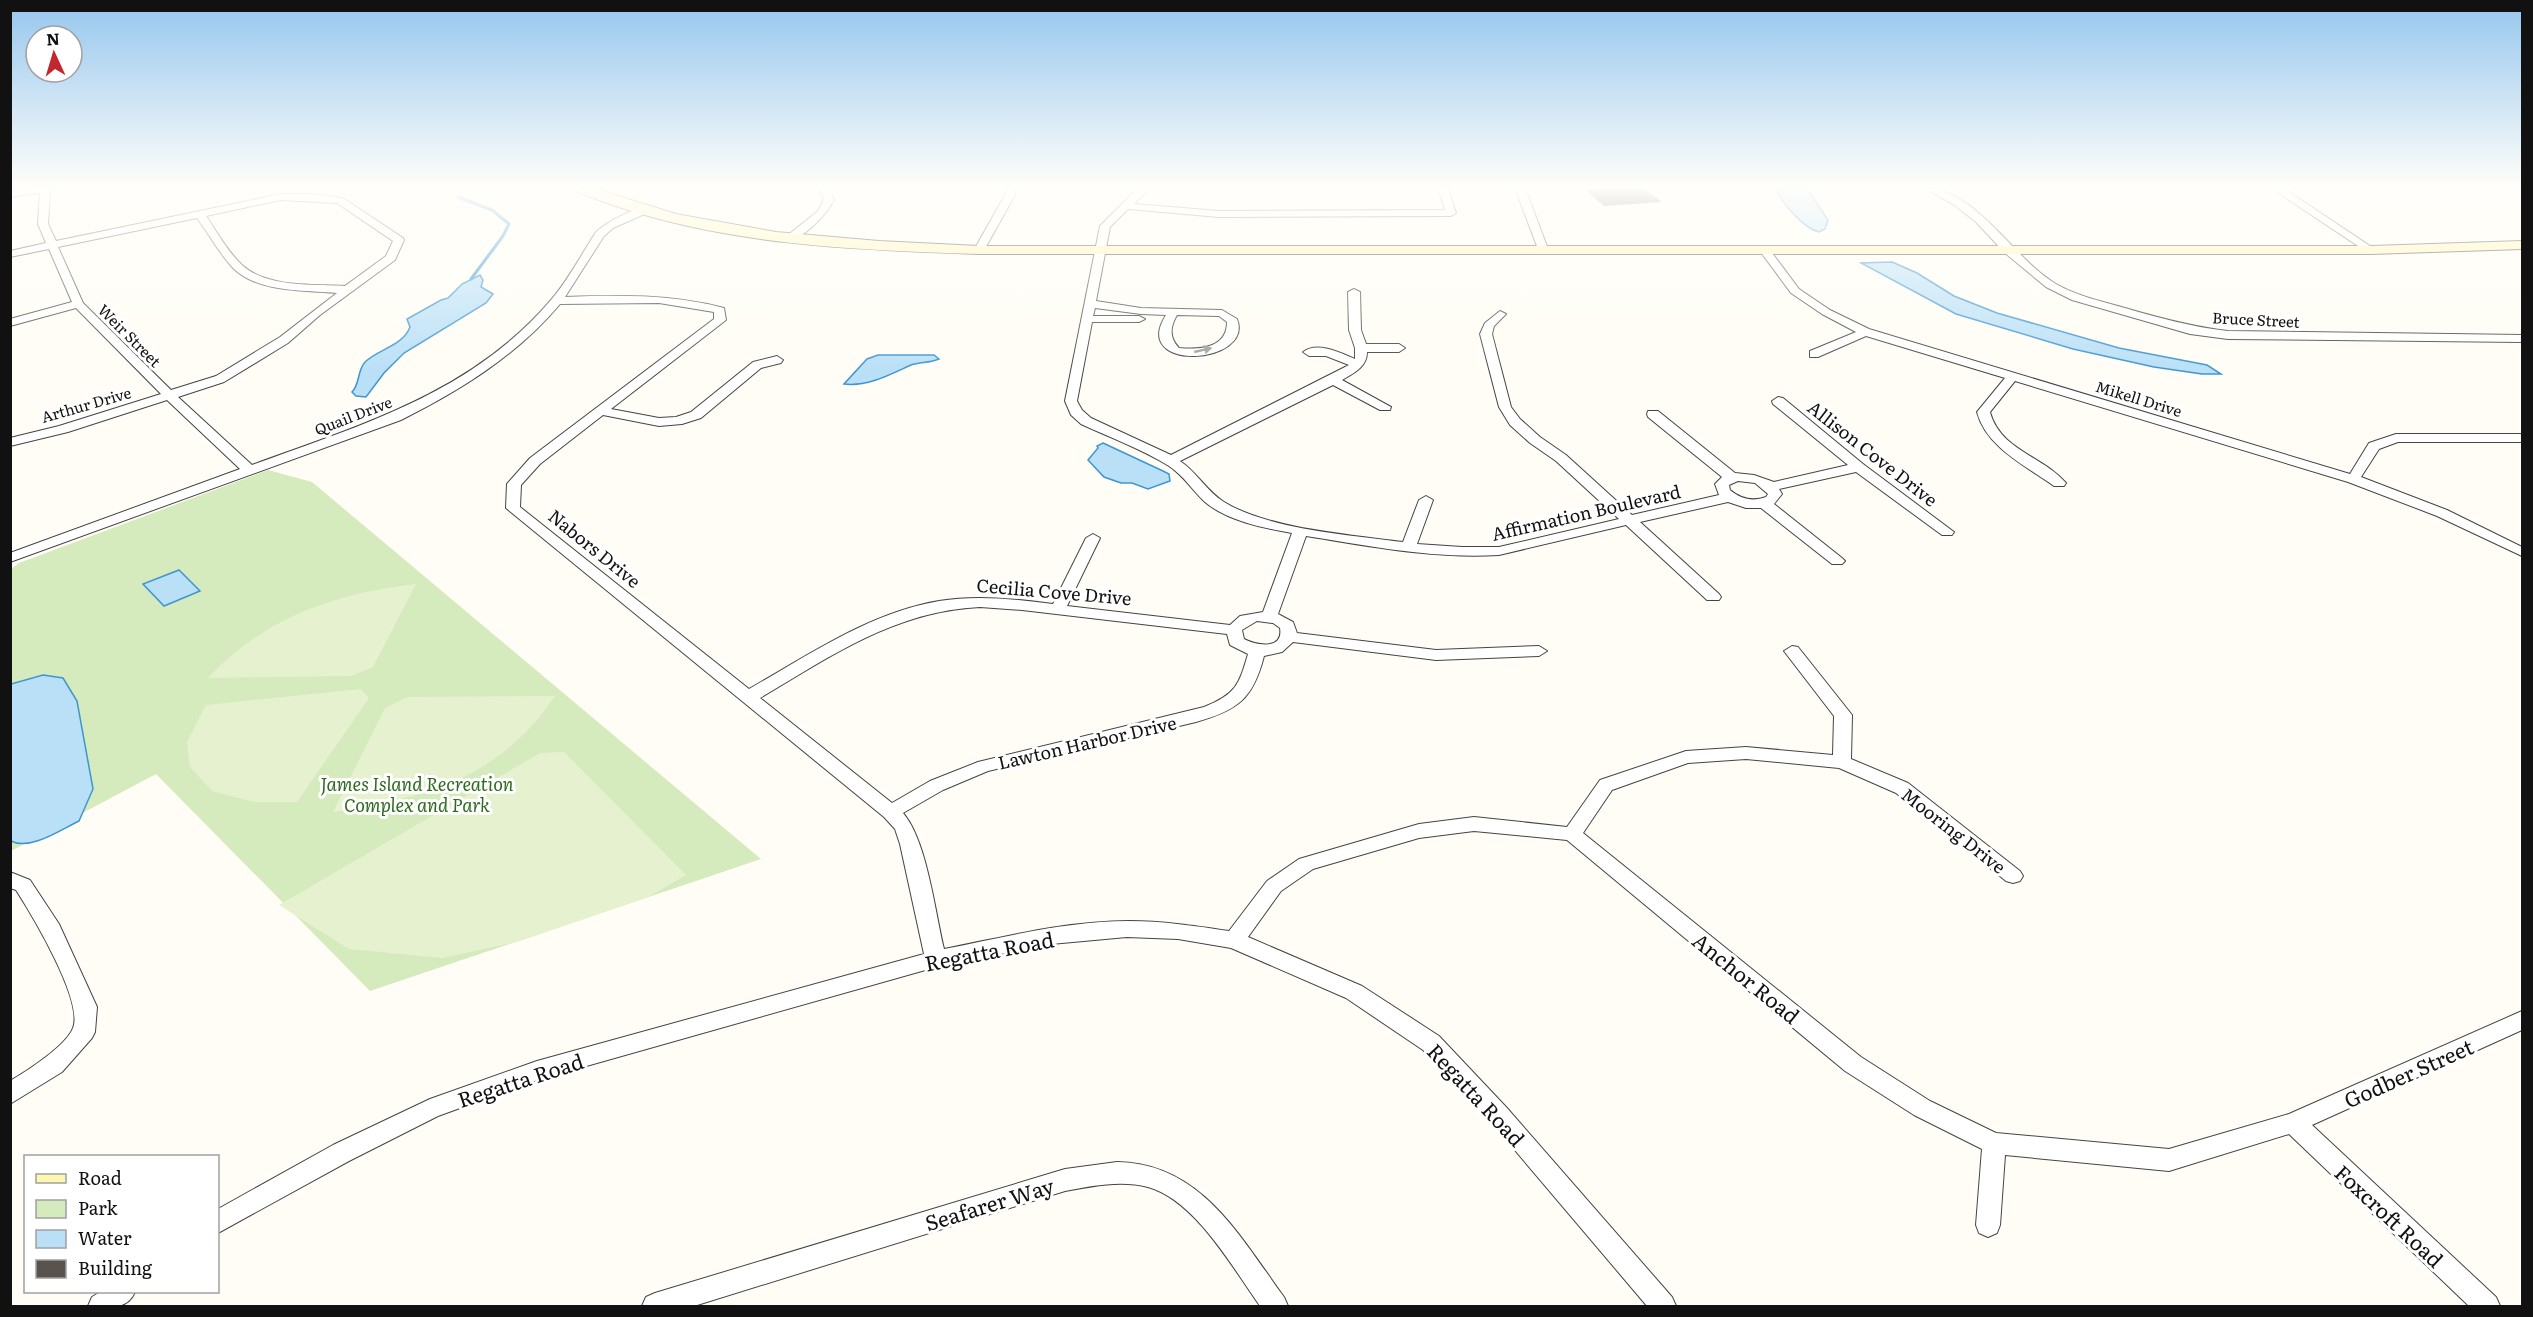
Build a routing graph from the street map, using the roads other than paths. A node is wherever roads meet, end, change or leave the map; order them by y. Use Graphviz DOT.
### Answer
graph roads {
  1 [pos="30,249"];
  2 [pos="55,249"];
  3 [pos="226,249"];
  4 [pos="395,249"];
  5 [pos="590,249"];
  6 [pos="963,249"];
  7 [pos="1340,249"];
  8 [pos="1594,249"];
  9 [pos="2392,249"];
  10 [pos="979,250"];
  11 [pos="1101,250"];
  12 [pos="2009,250"];
  13 [pos="2372,250"];
  14 [pos="1765,251"];
  15 [pos="10,254"];
  16 [pos="347,290"];
  17 [pos="1354,292"];
  18 [pos="557,302"];
  19 [pos="78,304"];
  20 [pos="1090,304"];
  21 [pos="1174,312"];
  22 [pos="1500,314"];
  23 [pos="1087,318"];
  24 [pos="10,323"];
  25 [pos="1166,325"];
  26 [pos="1865,332"];
  27 [pos="2500,339"];
  28 [pos="2523,339"];
  29 [pos="1361,348"];
  30 [pos="1399,348"];
  31 [pos="1309,352"];
  32 [pos="2523,353"];
  33 [pos="1814,354"];
  34 [pos="777,360"];
  35 [pos="1357,364"];
  36 [pos="2012,377"];
  37 [pos="1333,380"];
  38 [pos="170,396"];
  39 [pos="1778,401"];
  40 [pos="1385,407"];
  41 [pos="602,411"];
  42 [pos="1653,414"];
  43 [pos="2523,438"];
  44 [pos="10,442"];
  45 [pos="1170,461"];
  46 [pos="1858,467"];
  47 [pos="250,471"];
  48 [pos="1732,478"];
  49 [pos="2353,479"];
  50 [pos="2059,483"];
  51 [pos="1772,487"];
  52 [pos="1729,497"];
  53 [pos="1426,500"];
  54 [pos="1764,503"];
  55 [pos="1631,521"];
  56 [pos="1300,531"];
  57 [pos="1947,532"];
  58 [pos="1093,538"];
  59 [pos="1408,547"];
  60 [pos="2523,552"];
  61 [pos="10,558"];
  62 [pos="1837,561"];
  63 [pos="1713,597"];
  64 [pos="1058,609"];
  65 [pos="1269,616"];
  66 [pos="1234,630"];
  67 [pos="1290,637"];
  68 [pos="1257,651"];
  69 [pos="1539,651"];
  70 [pos="1792,651"];
  71 [pos="748,697"];
  72 [pos="1842,762"];
  73 [pos="891,812"];
  74 [pos="1572,834"];
  75 [pos="2013,876"];
  76 [pos="10,879"];
  77 [pos="1234,940"];
  78 [pos="936,959"];
  79 [pos="2523,1020"];
  80 [pos="10,1094"];
  81 [pos="2293,1124"];
  82 [pos="1994,1143"];
  83 [pos="219,1221"];
  84 [pos="1988,1225"];
  85 [pos="120,1293"];
  86 [pos="101,1306"];
  87 [pos="655,1306"];
  88 [pos="1275,1306"];
  89 [pos="1663,1306"];
  90 [pos="2487,1306"];
  1 -- 15 [label="street"];
  2 -- 19 [label="street, Weir Street"];
  3 -- 16 [label="street"];
  4 -- 16 [label="street, Arthur Drive"];
  5 -- 18 [label="street, Quail Drive"];
  6 -- 10 [label="main road"];
  7 -- 11 [label="main road"];
  8 -- 14 [label="main road"];
  9 -- 13 [label="main road"];
  10 -- 11 [label="main road"];
  11 -- 20 [label="street, Affirmation Boulevard"];
  12 -- 13 [label="main road"];
  12 -- 14 [label="main road"];
  12 -- 27 [label="street, Bruce Street"];
  14 -- 26 [label="street, Mikell Drive"];
  16 -- 38 [label="street, Arthur Drive"];
  17 -- 29 [label="street"];
  18 -- 41 [label="street, Nabors Drive"];
  18 -- 47 [label="street, Quail Drive"];
  19 -- 24 [label="street"];
  19 -- 38 [label="street, Weir Street"];
  20 -- 21 [label="street"];
  20 -- 23 [label="street, Affirmation Boulevard"];
  21 -- 25 [label="street"];
  25 -- 21 [label="street, one-way"];
  22 -- 55 [label="street"];
  23 -- 25 [label="street"];
  23 -- 45 [label="street, Affirmation Boulevard"];
  26 -- 33 [label="street"];
  26 -- 36 [label="street, Mikell Drive"];
  27 -- 28 [label="street, Bruce Street"];
  27 -- 32 [label="street"];
  29 -- 30 [label="street"];
  29 -- 35 [label="street"];
  31 -- 35 [label="street"];
  34 -- 41 [label="street"];
  35 -- 37 [label="street"];
  36 -- 49 [label="street, Mikell Drive"];
  36 -- 50 [label="street"];
  37 -- 40 [label="street"];
  37 -- 45 [label="street"];
  38 -- 44 [label="street, Arthur Drive"];
  38 -- 47 [label="street, Weir Street"];
  39 -- 46 [label="street, Allison Cove Drive"];
  41 -- 71 [label="street, Nabors Drive"];
  42 -- 48 [label="street"];
  43 -- 49 [label="street"];
  45 -- 56 [label="street, Affirmation Boulevard"];
  46 -- 51 [label="street"];
  46 -- 57 [label="street, Allison Cove Drive"];
  47 -- 61 [label="street, Quail Drive"];
  48 -- 51 [label="street"];
  48 -- 52 [label="street"];
  49 -- 60 [label="street, Mikell Drive"];
  51 -- 54 [label="street"];
  52 -- 54 [label="street, Affirmation Boulevard"];
  52 -- 55 [label="street, Affirmation Boulevard"];
  53 -- 59 [label="street"];
  54 -- 62 [label="street"];
  55 -- 59 [label="street, Affirmation Boulevard"];
  55 -- 63 [label="street"];
  56 -- 59 [label="street, Affirmation Boulevard"];
  56 -- 65 [label="street"];
  58 -- 64 [label="street"];
  64 -- 66 [label="street, Cecilia Cove Drive"];
  64 -- 71 [label="street, Cecilia Cove Drive"];
  65 -- 66 [label="street"];
  65 -- 67 [label="street"];
  66 -- 68 [label="street"];
  67 -- 68 [label="street"];
  67 -- 69 [label="street"];
  68 -- 73 [label="street, Lawton Harbor Drive"];
  70 -- 72 [label="street"];
  71 -- 73 [label="street, Nabors Drive"];
  72 -- 74 [label="street, Mooring Drive"];
  72 -- 75 [label="street, Mooring Drive"];
  73 -- 78 [label="street, Nabors Drive"];
  74 -- 77 [label="street"];
  74 -- 82 [label="street, Anchor Road"];
  76 -- 80 [label="street"];
  77 -- 78 [label="street, Regatta Road"];
  77 -- 89 [label="street, Regatta Road"];
  78 -- 83 [label="street, Regatta Road"];
  79 -- 81 [label="street, Godber Street"];
  81 -- 82 [label="street, Anchor Road"];
  81 -- 90 [label="street, Foxcroft Road"];
  82 -- 84 [label="street"];
  85 -- 86 [label="street"];
  87 -- 88 [label="street, Seafarer Way"];
}
